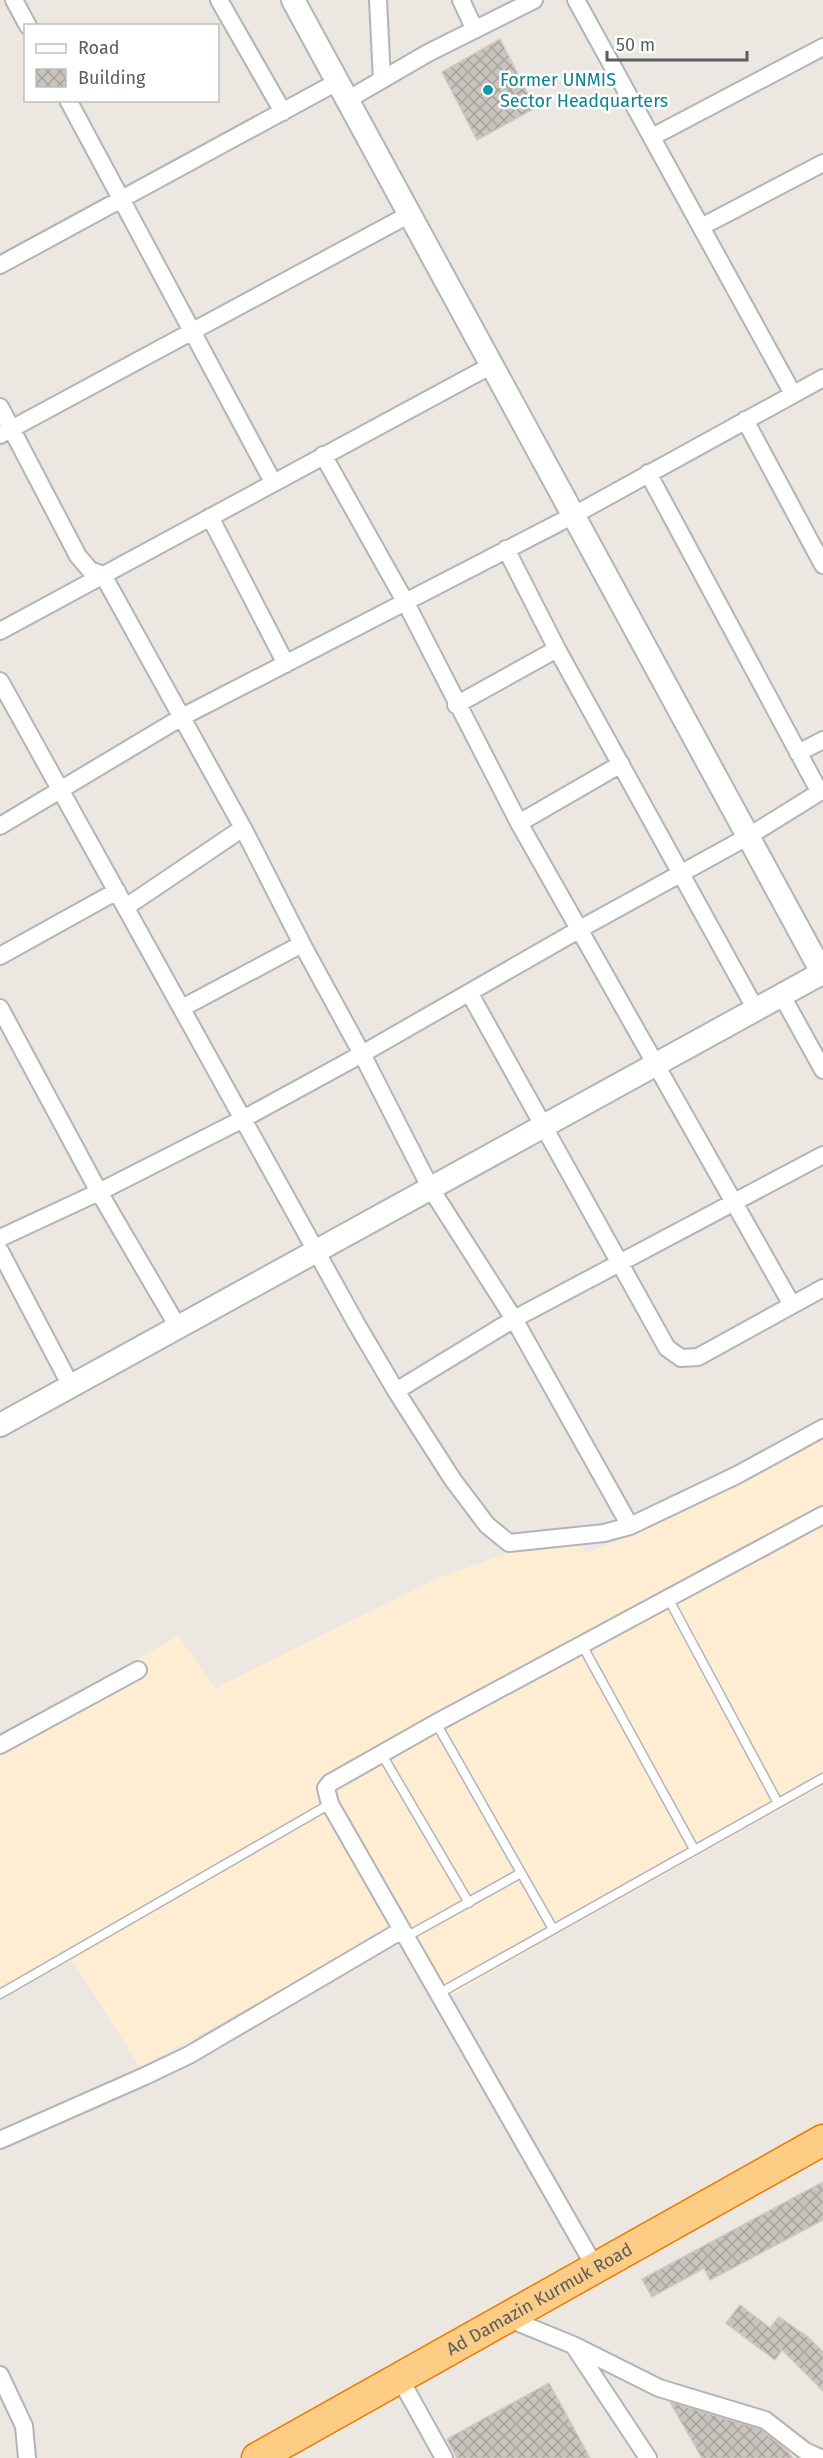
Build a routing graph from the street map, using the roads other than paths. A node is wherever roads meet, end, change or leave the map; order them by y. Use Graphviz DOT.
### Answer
graph roads {
  1 [pos="14,0"];
  2 [pos="219,0"];
  3 [pos="293,0"];
  4 [pos="378,0"];
  5 [pos="461,0"];
  6 [pos="534,0"];
  7 [pos="576,0"];
  8 [pos="27,24"];
  9 [pos="475,30"];
  10 [pos="823,47"];
  11 [pos="382,80"];
  12 [pos="342,91"];
  13 [pos="69,102"];
  14 [pos="283,112"];
  15 [pos="652,137"];
  16 [pos="823,163"];
  17 [pos="121,200"];
  18 [pos="410,214"];
  19 [pos="701,227"];
  20 [pos="0,265"];
  21 [pos="191,332"];
  22 [pos="492,365"];
  23 [pos="823,378"];
  24 [pos="793,394"];
  25 [pos="0,406"];
  26 [pos="745,420"];
  27 [pos="6,431"];
  28 [pos="323,455"];
  29 [pos="648,473"];
  30 [pos="273,482"];
  31 [pos="574,515"];
  32 [pos="210,517"];
  33 [pos="506,549"];
  34 [pos="823,565"];
  35 [pos="103,575"];
  36 [pos="406,603"];
  37 [pos="0,631"];
  38 [pos="557,649"];
  39 [pos="286,664"];
  40 [pos="0,681"];
  41 [pos="456,705"];
  42 [pos="182,717"];
  43 [pos="823,740"];
  44 [pos="798,753"];
  45 [pos="621,764"];
  46 [pos="60,789"];
  47 [pos="821,790"];
  48 [pos="519,823"];
  49 [pos="0,826"];
  50 [pos="243,828"];
  51 [pos="749,836"];
  52 [pos="681,873"];
  53 [pos="117,891"];
  54 [pos="126,907"];
  55 [pos="580,929"];
  56 [pos="302,944"];
  57 [pos="0,956"];
  58 [pos="823,974"];
  59 [pos="470,994"];
  60 [pos="781,994"];
  61 [pos="0,1008"];
  62 [pos="182,1008"];
  63 [pos="755,1008"];
  64 [pos="362,1054"];
  65 [pos="657,1063"];
  66 [pos="823,1070"];
  67 [pos="243,1119"];
  68 [pos="543,1125"];
  69 [pos="823,1155"];
  70 [pos="431,1189"];
  71 [pos="99,1192"];
  72 [pos="734,1202"];
  73 [pos="0,1238"];
  74 [pos="0,1251"];
  75 [pos="316,1251"];
  76 [pos="620,1263"];
  77 [pos="823,1288"];
  78 [pos="792,1305"];
  79 [pos="514,1319"];
  80 [pos="178,1327"];
  81 [pos="71,1386"];
  82 [pos="396,1391"];
  83 [pos="0,1425"];
  84 [pos="823,1428"];
  85 [pos="823,1515"];
  86 [pos="630,1526"];
  87 [pos="668,1598"];
  88 [pos="582,1645"];
  89 [pos="138,1670"];
  90 [pos="436,1723"];
  91 [pos="0,1745"];
  92 [pos="381,1753"];
  93 [pos="823,1778"];
  94 [pos="778,1803"];
  95 [pos="330,1804"];
  96 [pos="694,1849"];
  97 [pos="521,1873"];
  98 [pos="469,1903"];
  99 [pos="553,1929"];
  100 [pos="404,1933"];
  101 [pos="438,1994"];
  102 [pos="0,1995"];
  103 [pos="0,2140"];
  104 [pos="823,2140"];
  105 [pos="595,2267"];
  106 [pos="507,2318"];
  107 [pos="573,2345"];
  108 [pos="0,2375"];
  109 [pos="399,2377"];
  110 [pos="27,2458"];
  111 [pos="257,2458"];
  112 [pos="444,2458"];
  113 [pos="648,2458"];
  114 [pos="820,2458"];
  1 -- 8 [label="street"];
  2 -- 14 [label="street"];
  3 -- 12 [label="street"];
  4 -- 11 [label="street"];
  5 -- 9 [label="street"];
  6 -- 9 [label="street"];
  7 -- 15 [label="street"];
  9 -- 11 [label="street"];
  10 -- 15 [label="street"];
  11 -- 12 [label="street"];
  12 -- 14 [label="street"];
  12 -- 18 [label="street"];
  13 -- 17 [label="street"];
  14 -- 17 [label="street"];
  15 -- 19 [label="street"];
  16 -- 19 [label="street"];
  17 -- 20 [label="street"];
  17 -- 21 [label="street"];
  18 -- 21 [label="street"];
  18 -- 22 [label="street"];
  19 -- 24 [label="street"];
  21 -- 27 [label="street"];
  21 -- 30 [label="street"];
  22 -- 28 [label="street"];
  22 -- 31 [label="street"];
  23 -- 24 [label="street"];
  24 -- 26 [label="street"];
  25 -- 27 [label="street"];
  26 -- 29 [label="street"];
  26 -- 34 [label="street"];
  27 -- 35 [label="street"];
  28 -- 30 [label="street"];
  28 -- 36 [label="street"];
  29 -- 31 [label="street"];
  29 -- 44 [label="street"];
  30 -- 32 [label="street"];
  31 -- 33 [label="street"];
  31 -- 51 [label="street"];
  32 -- 35 [label="street"];
  32 -- 39 [label="street"];
  33 -- 36 [label="street"];
  33 -- 38 [label="street"];
  35 -- 37 [label="street"];
  35 -- 42 [label="street"];
  36 -- 39 [label="street"];
  36 -- 41 [label="street"];
  38 -- 41 [label="street"];
  38 -- 45 [label="street"];
  39 -- 42 [label="street"];
  40 -- 46 [label="street"];
  41 -- 48 [label="street"];
  42 -- 46 [label="street"];
  42 -- 50 [label="street"];
  43 -- 44 [label="street"];
  44 -- 47 [label="street"];
  45 -- 48 [label="street"];
  45 -- 52 [label="street"];
  46 -- 49 [label="street"];
  46 -- 53 [label="street"];
  47 -- 51 [label="street"];
  48 -- 55 [label="street"];
  50 -- 54 [label="street"];
  50 -- 56 [label="street"];
  51 -- 52 [label="street"];
  51 -- 58 [label="street"];
  52 -- 55 [label="street"];
  52 -- 63 [label="street"];
  53 -- 54 [label="street"];
  53 -- 57 [label="street"];
  54 -- 62 [label="street"];
  55 -- 59 [label="street"];
  55 -- 65 [label="street"];
  56 -- 62 [label="street"];
  56 -- 64 [label="street"];
  58 -- 60 [label="street"];
  59 -- 64 [label="street"];
  59 -- 68 [label="street"];
  60 -- 63 [label="street"];
  60 -- 66 [label="street"];
  61 -- 71 [label="street"];
  62 -- 67 [label="street"];
  63 -- 65 [label="street"];
  64 -- 67 [label="street"];
  64 -- 70 [label="street"];
  65 -- 68 [label="street"];
  65 -- 72 [label="street"];
  67 -- 71 [label="street"];
  67 -- 75 [label="street"];
  68 -- 70 [label="street"];
  68 -- 76 [label="street"];
  69 -- 72 [label="street"];
  70 -- 75 [label="street"];
  70 -- 79 [label="street"];
  71 -- 73 [label="street"];
  71 -- 80 [label="street"];
  72 -- 76 [label="street"];
  72 -- 78 [label="street"];
  74 -- 81 [label="street"];
  75 -- 80 [label="street"];
  75 -- 82 [label="street"];
  76 -- 78 [label="street"];
  76 -- 79 [label="street"];
  77 -- 78 [label="street"];
  79 -- 82 [label="street"];
  79 -- 86 [label="street"];
  80 -- 81 [label="street"];
  81 -- 83 [label="street"];
  82 -- 86 [label="street"];
  84 -- 86 [label="street"];
  85 -- 87 [label="street"];
  87 -- 88 [label="street"];
  87 -- 94 [label="lane"];
  88 -- 90 [label="street"];
  88 -- 96 [label="lane"];
  89 -- 91 [label="street"];
  90 -- 92 [label="street"];
  90 -- 97 [label="lane"];
  92 -- 95 [label="street"];
  92 -- 98 [label="lane"];
  93 -- 94 [label="lane"];
  94 -- 96 [label="lane"];
  95 -- 100 [label="street"];
  95 -- 102 [label="lane"];
  96 -- 99 [label="lane"];
  97 -- 98 [label="lane"];
  97 -- 99 [label="lane"];
  98 -- 100 [label="lane"];
  99 -- 101 [label="lane"];
  100 -- 101 [label="street"];
  100 -- 103 [label="street"];
  101 -- 105 [label="street"];
  104 -- 105 [label="highway, Ad Damazin Kurmuk Road"];
  105 -- 106 [label="highway, Ad Damazin Kurmuk Road"];
  106 -- 107 [label="street"];
  106 -- 109 [label="highway, Ad Damazin Kurmuk Road"];
  107 -- 113 [label="street"];
  107 -- 114 [label="street"];
  108 -- 110 [label="street"];
  109 -- 111 [label="highway, Ad Damazin Kurmuk Road"];
  109 -- 112 [label="street"];
}
